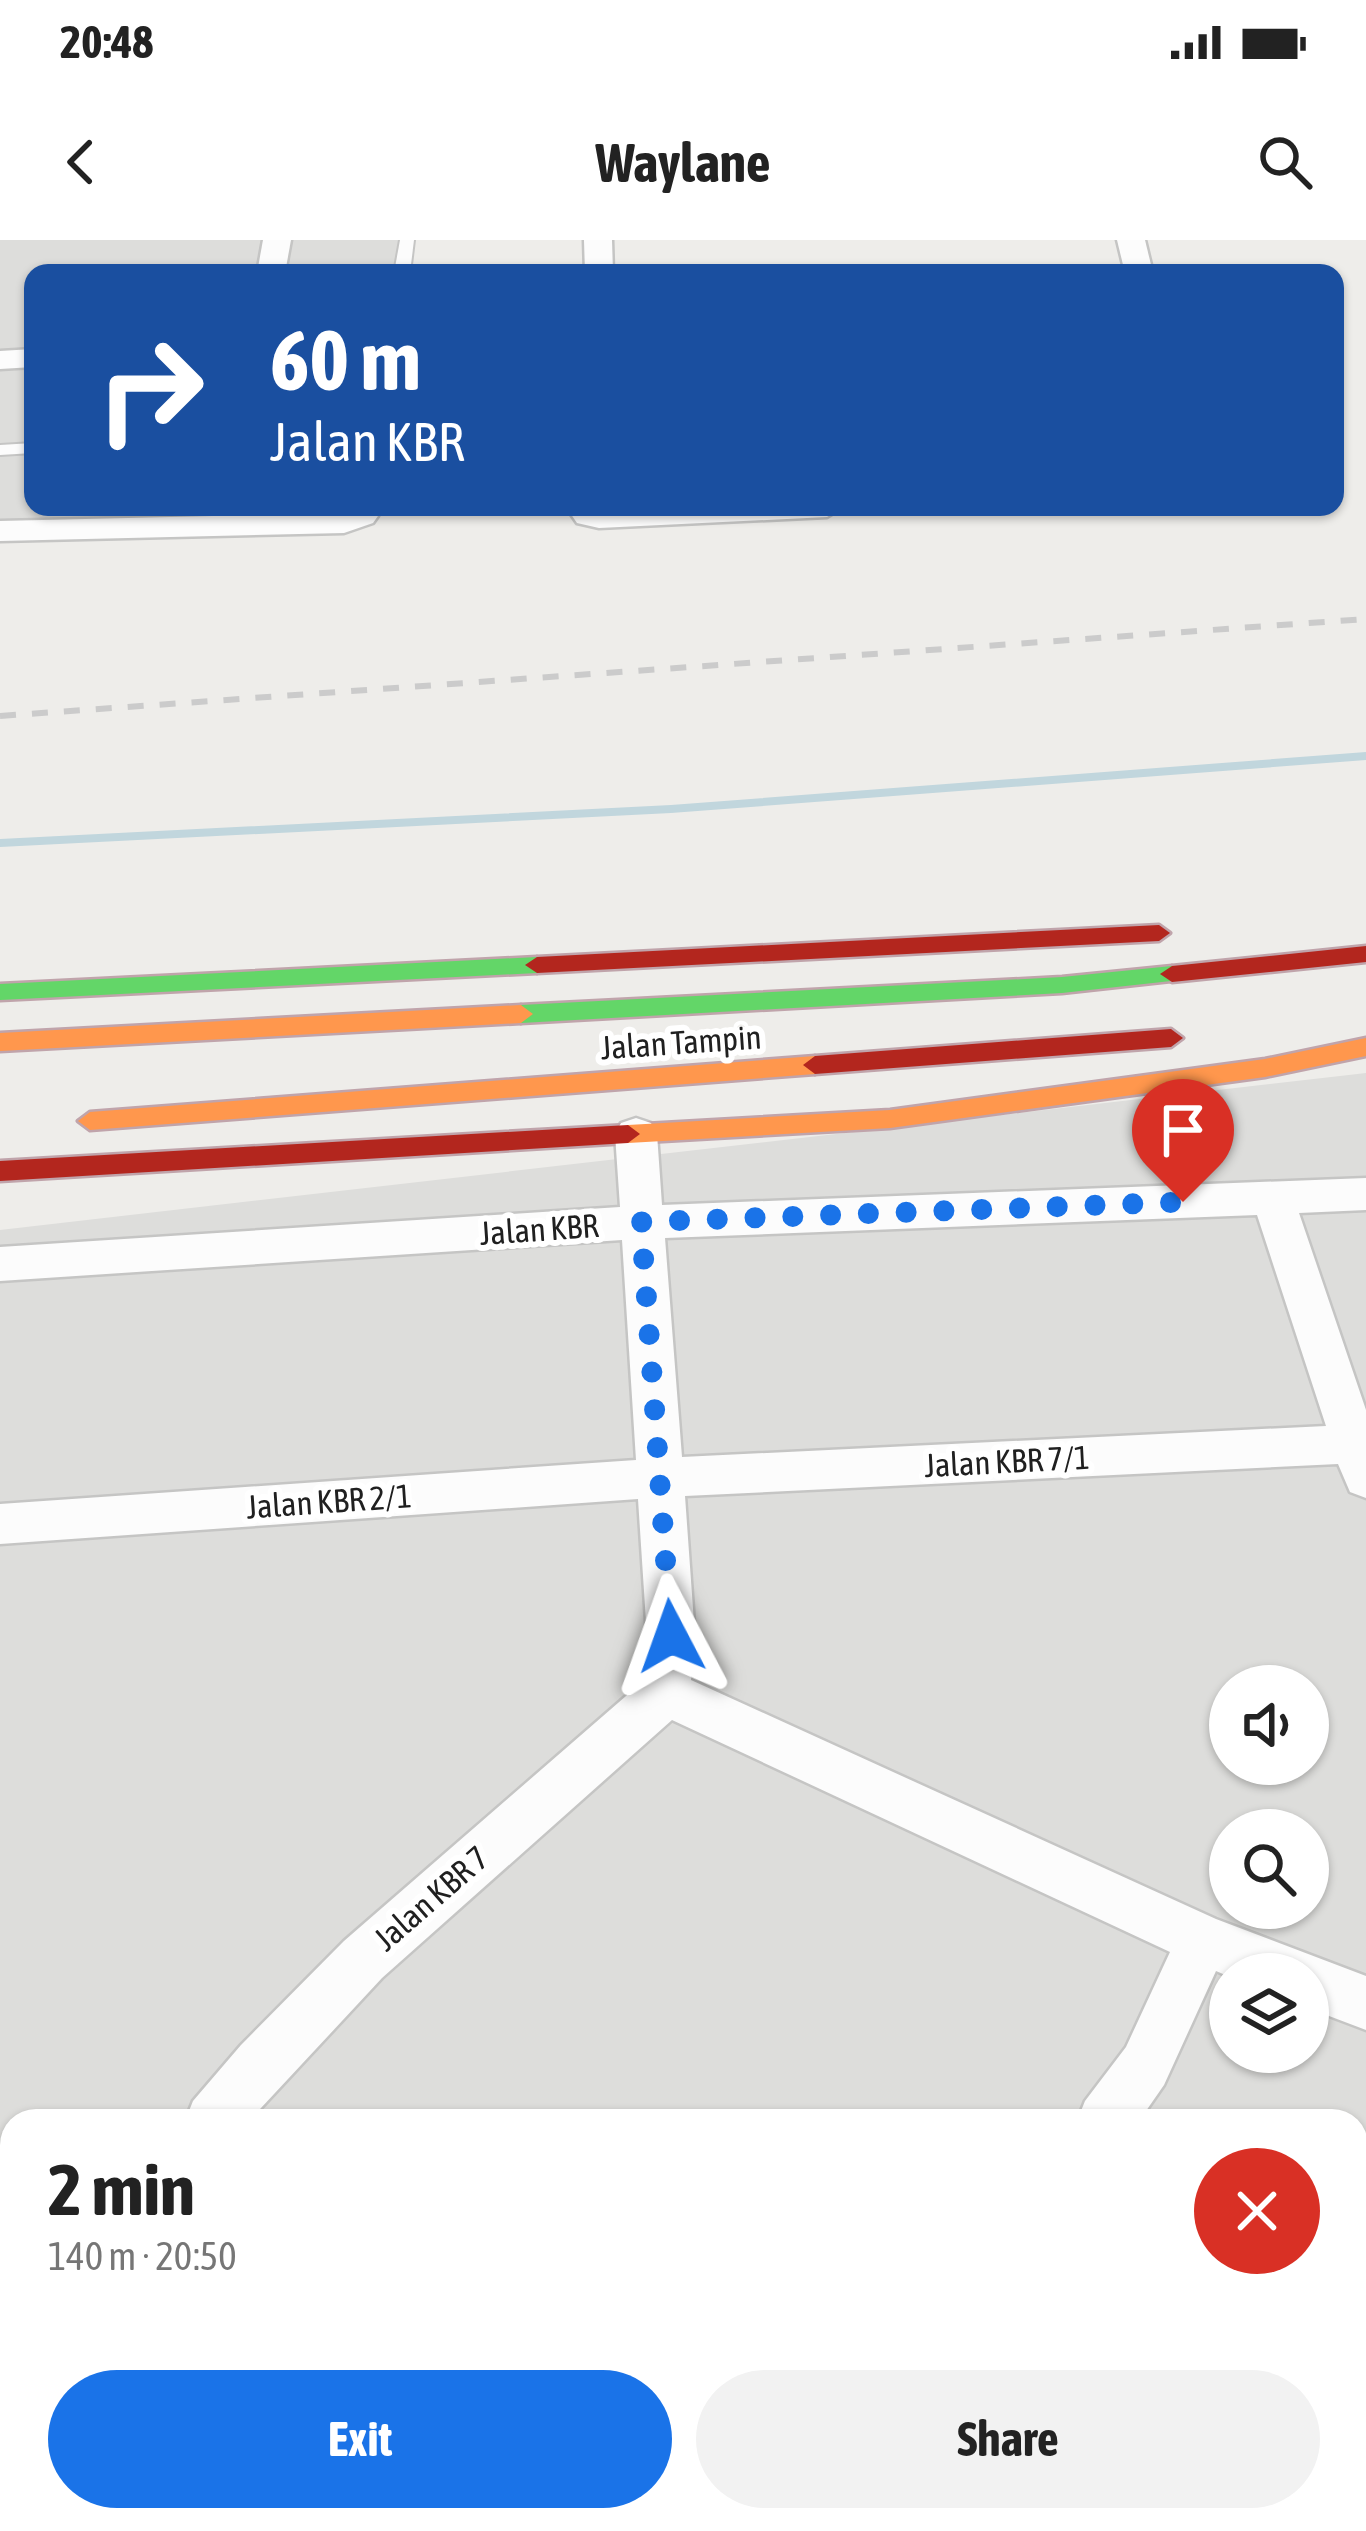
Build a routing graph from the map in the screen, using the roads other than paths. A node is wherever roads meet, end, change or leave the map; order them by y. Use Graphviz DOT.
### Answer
graph roads {
  1 [pos="203,516"];
  2 [pos="233,516"];
  3 [pos="357,516"];
  4 [pos="588,516"];
  5 [pos="640,516"];
  6 [pos="0,531"];
  7 [pos="1176,933"];
  8 [pos="1366,954"];
  9 [pos="0,992"];
  10 [pos="1187,1036"];
  11 [pos="0,1042"];
  12 [pos="1366,1047"];
  13 [pos="71,1122"];
  14 [pos="636,1134"];
  15 [pos="0,1171"];
  16 [pos="1366,1194"];
  17 [pos="1273,1198"];
  18 [pos="641,1222"];
  19 [pos="0,1264"];
  20 [pos="1360,1461"];
  21 [pos="658,1478"];
  22 [pos="0,1523"];
  23 [pos="665,1692"];
  24 [pos="1203,1940"];
  25 [pos="1237,1953"];
  26 [pos="1329,1989"];
  27 [pos="1366,2003"];
  28 [pos="223,2109"];
  29 [pos="1114,2109"];
  1 -- 6 [label="street"];
  2 -- 3 [label="street"];
  4 -- 5 [label="street"];
  7 -- 9 [label="highway"];
  8 -- 11 [label="highway, Jalan Tampin"];
  10 -- 13 [label="highway, Jalan Tampin"];
  12 -- 14 [label="highway"];
  14 -- 15 [label="highway"];
  14 -- 18 [label="street"];
  16 -- 17 [label="street, Jalan KBR"];
  17 -- 18 [label="street, Jalan KBR"];
  17 -- 20 [label="street"];
  18 -- 19 [label="street, Jalan KBR"];
  18 -- 21 [label="street"];
  20 -- 21 [label="street, Jalan KBR 7/1"];
  21 -- 22 [label="street, Jalan KBR 2/1"];
  21 -- 23 [label="street"];
  23 -- 24 [label="street"];
  23 -- 28 [label="street, Jalan KBR 7"];
  24 -- 25 [label="street"];
  24 -- 29 [label="street"];
  26 -- 27 [label="street"];
}
